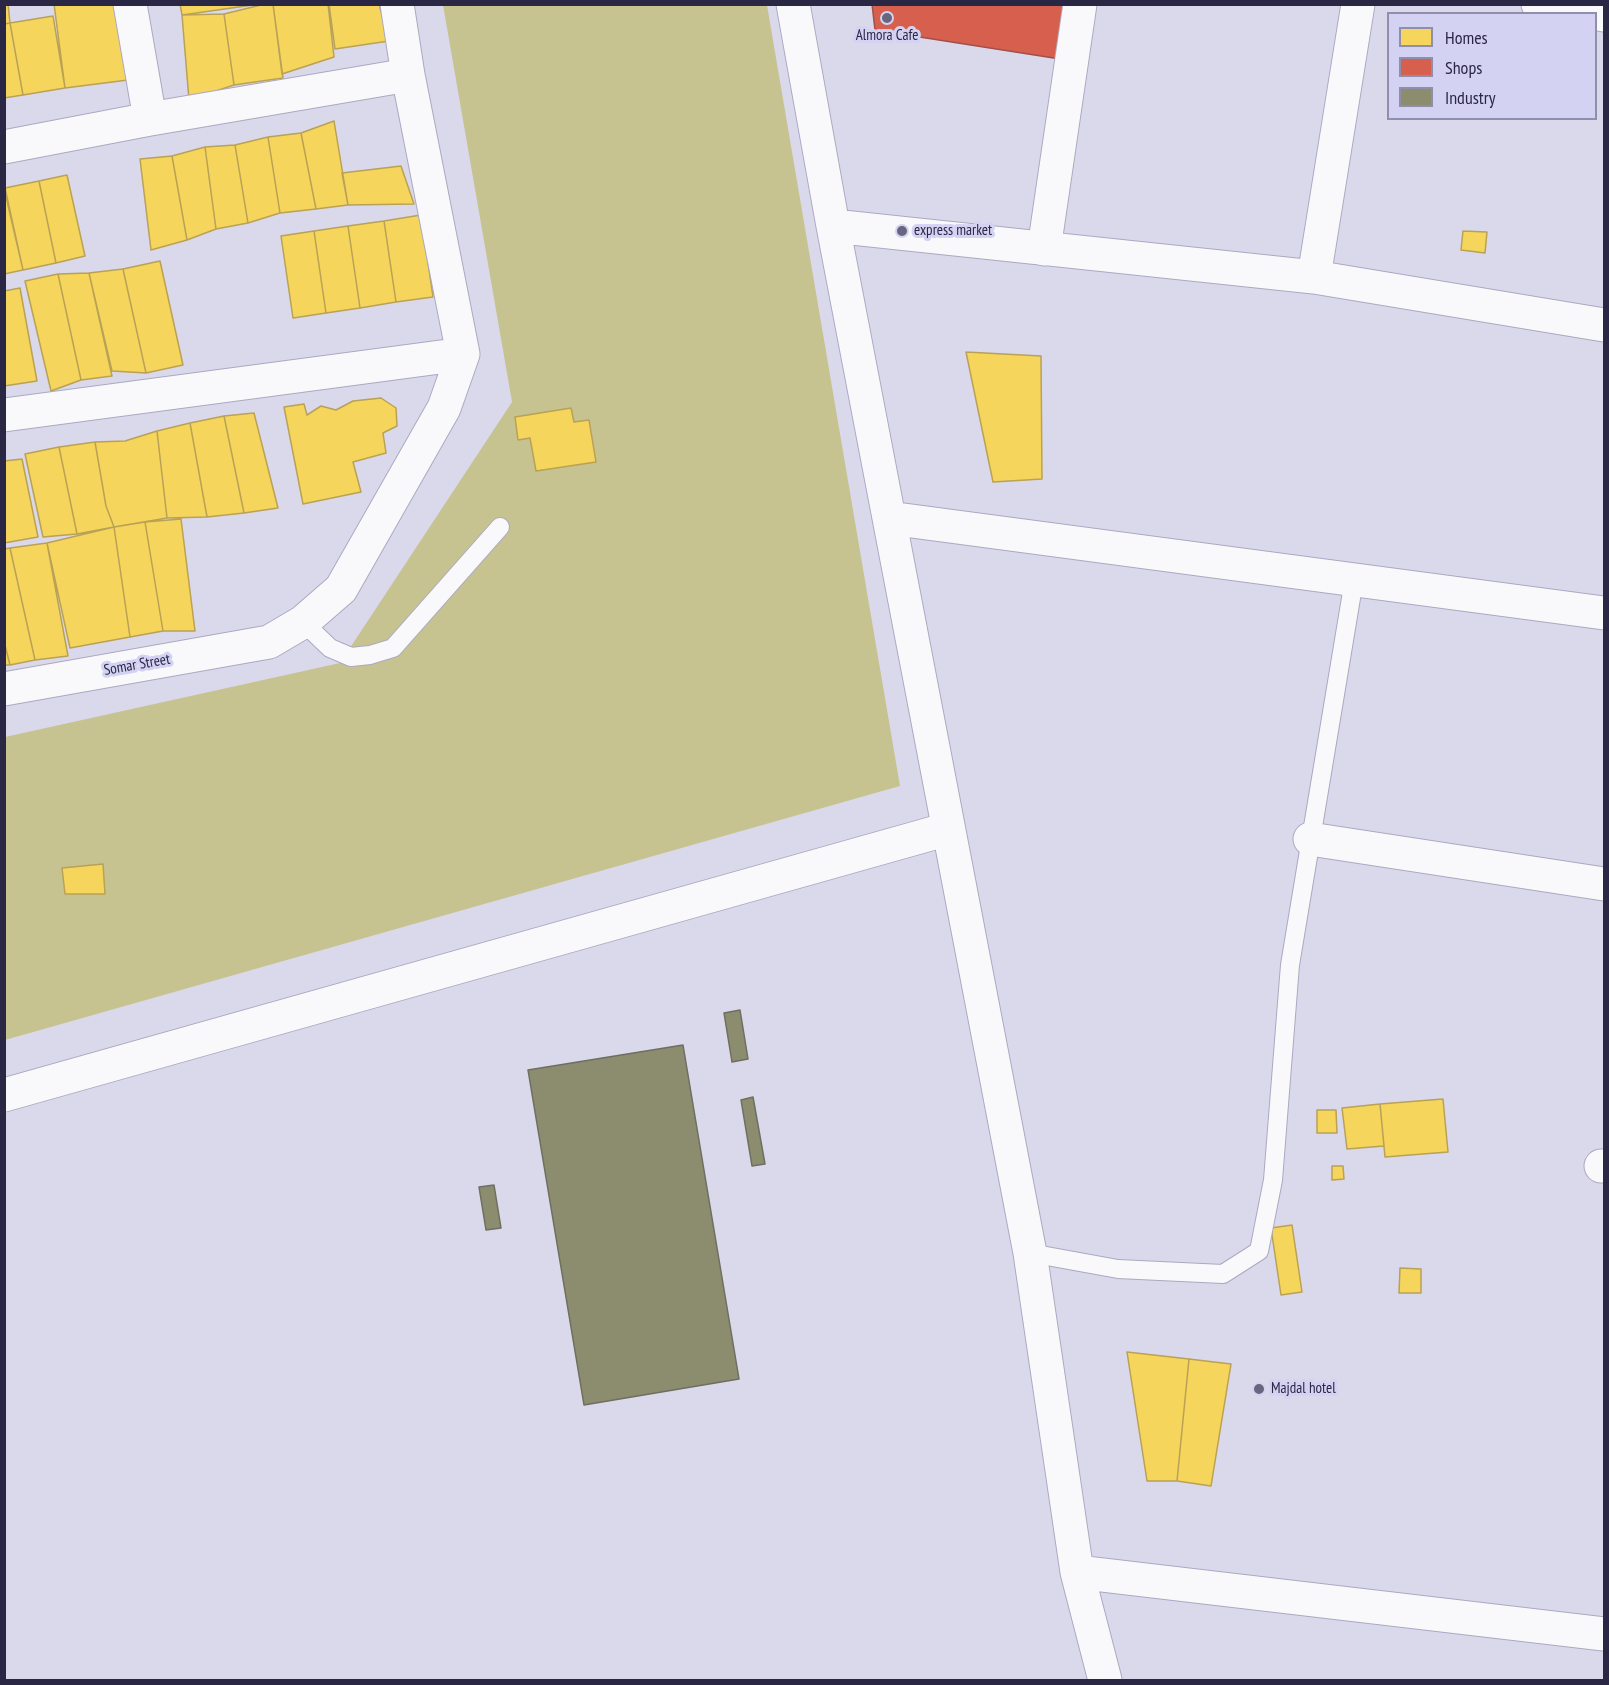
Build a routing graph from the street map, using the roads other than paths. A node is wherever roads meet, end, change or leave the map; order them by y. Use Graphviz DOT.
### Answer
graph roads {
  1 [pos="130,4"];
  2 [pos="397,4"];
  3 [pos="793,4"];
  4 [pos="1080,4"];
  5 [pos="1358,4"];
  6 [pos="1538,4"];
  7 [pos="1587,12"];
  8 [pos="408,75"];
  9 [pos="150,119"];
  10 [pos="4,147"];
  11 [pos="833,226"];
  12 [pos="1044,249"];
  13 [pos="1314,277"];
  14 [pos="1605,325"];
  15 [pos="463,354"];
  16 [pos="4,415"];
  17 [pos="890,518"];
  18 [pos="500,527"];
  19 [pos="1354,580"];
  20 [pos="1605,613"];
  21 [pos="303,622"];
  22 [pos="4,689"];
  23 [pos="948,829"];
  24 [pos="1310,840"];
  25 [pos="1605,884"];
  26 [pos="4,1095"];
  27 [pos="1030,1253"];
  28 [pos="1077,1572"];
  29 [pos="1605,1634"];
  30 [pos="1105,1680"];
  1 -- 9 [label="street"];
  2 -- 8 [label="street"];
  3 -- 11 [label="street"];
  4 -- 12 [label="street"];
  5 -- 13 [label="street"];
  6 -- 7 [label="street"];
  8 -- 9 [label="street"];
  8 -- 15 [label="street"];
  9 -- 10 [label="street"];
  11 -- 12 [label="street"];
  11 -- 17 [label="street"];
  12 -- 13 [label="street"];
  13 -- 14 [label="street"];
  15 -- 16 [label="street"];
  15 -- 21 [label="street"];
  17 -- 19 [label="street"];
  17 -- 23 [label="street"];
  18 -- 21 [label="lane"];
  19 -- 20 [label="street"];
  19 -- 24 [label="lane"];
  21 -- 22 [label="street, Somar Street"];
  23 -- 26 [label="street"];
  23 -- 27 [label="street"];
  24 -- 25 [label="street"];
  24 -- 27 [label="lane"];
  27 -- 28 [label="street"];
  28 -- 29 [label="street"];
  28 -- 30 [label="street"];
}
